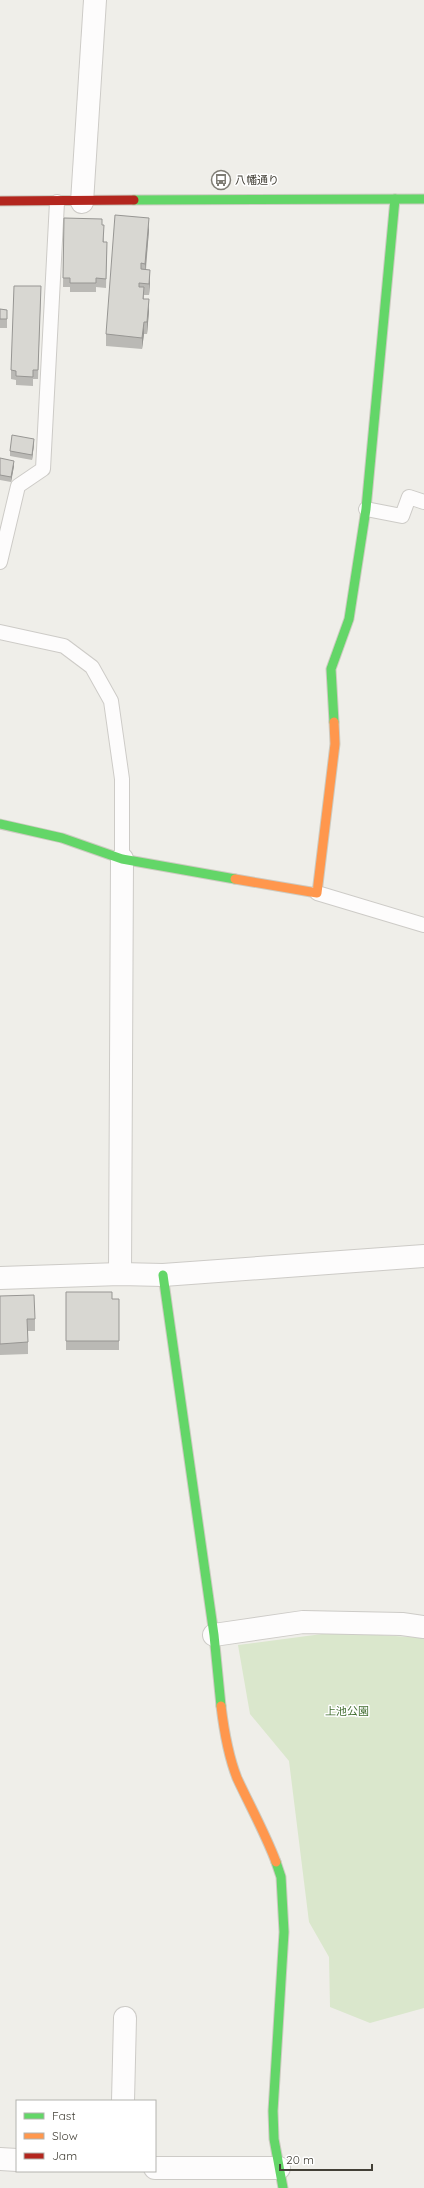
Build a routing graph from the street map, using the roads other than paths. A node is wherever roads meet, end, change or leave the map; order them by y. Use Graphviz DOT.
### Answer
graph roads {
  1 [pos="95,0"];
  2 [pos="424,198"];
  3 [pos="395,199"];
  4 [pos="0,202"];
  5 [pos="57,202"];
  6 [pos="82,202"];
  7 [pos="424,502"];
  8 [pos="366,510"];
  9 [pos="0,562"];
  10 [pos="0,632"];
  11 [pos="0,824"];
  12 [pos="122,859"];
  13 [pos="317,894"];
  14 [pos="424,925"];
  15 [pos="424,1256"];
  16 [pos="120,1274"];
  17 [pos="162,1275"];
  18 [pos="0,1278"];
  19 [pos="424,1627"];
  20 [pos="214,1635"];
  21 [pos="125,2018"];
  22 [pos="124,2100"];
  23 [pos="0,2159"];
  24 [pos="16,2160"];
  25 [pos="156,2168"];
  26 [pos="281,2178"];
  1 -- 6 [label="street"];
  2 -- 3 [label="street"];
  3 -- 6 [label="street"];
  3 -- 8 [label="street"];
  4 -- 5 [label="street"];
  5 -- 6 [label="street"];
  5 -- 9 [label="lane"];
  7 -- 8 [label="lane"];
  8 -- 13 [label="street"];
  10 -- 12 [label="lane"];
  11 -- 12 [label="street"];
  12 -- 13 [label="street"];
  12 -- 16 [label="street"];
  13 -- 14 [label="lane"];
  15 -- 17 [label="street"];
  16 -- 17 [label="street"];
  16 -- 18 [label="street"];
  17 -- 20 [label="street"];
  19 -- 20 [label="street"];
  20 -- 26 [label="street"];
  21 -- 22 [label="street"];
  23 -- 24 [label="street"];
  25 -- 26 [label="street"];
}
